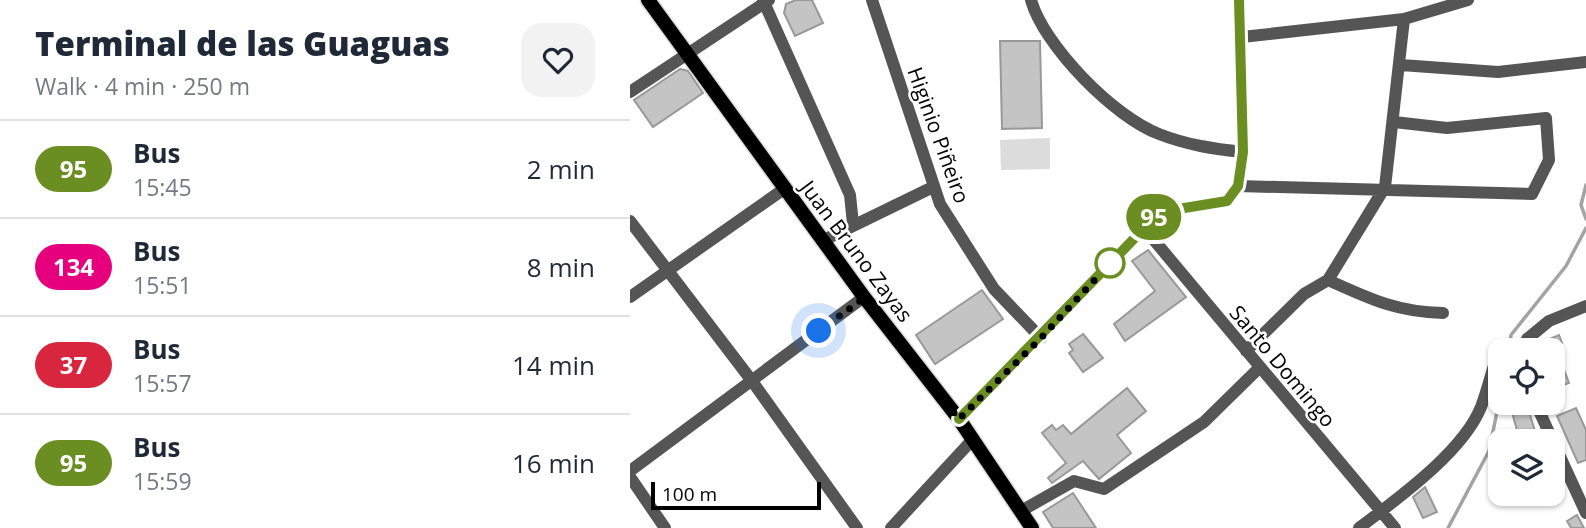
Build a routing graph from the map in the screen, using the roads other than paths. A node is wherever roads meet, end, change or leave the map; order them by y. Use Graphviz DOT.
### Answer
graph roads {
  1 [pos="648,0"];
  2 [pos="872,0"];
  3 [pos="1031,0"];
  4 [pos="1239,0"];
  5 [pos="1468,0"];
  6 [pos="765,1"];
  7 [pos="1449,3"];
  8 [pos="1405,19"];
  9 [pos="1242,37"];
  10 [pos="686,54"];
  11 [pos="1586,62"];
  12 [pos="1401,65"];
  13 [pos="630,92"];
  14 [pos="1394,122"];
  15 [pos="1243,152"];
  16 [pos="1238,186"];
  17 [pos="933,187"];
  18 [pos="1385,187"];
  19 [pos="784,189"];
  20 [pos="630,221"];
  21 [pos="853,223"];
  22 [pos="1143,227"];
  23 [pos="822,240"];
  24 [pos="670,270"];
  25 [pos="1328,281"];
  26 [pos="630,297"];
  27 [pos="864,298"];
  28 [pos="1586,306"];
  29 [pos="1443,313"];
  30 [pos="1041,338"];
  31 [pos="1533,338"];
  32 [pos="1246,351"];
  33 [pos="1260,367"];
  34 [pos="752,381"];
  35 [pos="1488,387"];
  36 [pos="1541,415"];
  37 [pos="959,419"];
  38 [pos="972,439"];
  39 [pos="630,471"];
  40 [pos="630,477"];
  41 [pos="1021,511"];
  42 [pos="1380,512"];
  43 [pos="1586,513"];
  44 [pos="665,528"];
  45 [pos="857,528"];
  46 [pos="891,528"];
  47 [pos="1032,528"];
  48 [pos="1359,528"];
  49 [pos="1395,528"];
  1 -- 10 [label="main road, Juan Bruno Zayas"];
  2 -- 17 [label="street, Higinio Piñeiro"];
  3 -- 15 [label="street"];
  4 -- 9 [label="street"];
  5 -- 7 [label="street"];
  6 -- 10 [label="street"];
  6 -- 21 [label="street"];
  7 -- 8 [label="street"];
  8 -- 9 [label="street"];
  8 -- 12 [label="street"];
  9 -- 15 [label="street"];
  10 -- 13 [label="street"];
  10 -- 19 [label="main road, Juan Bruno Zayas"];
  11 -- 12 [label="street"];
  12 -- 14 [label="street"];
  14 -- 18 [label="street"];
  14 -- 18 [label="street"];
  15 -- 16 [label="street"];
  16 -- 18 [label="street"];
  16 -- 22 [label="street"];
  17 -- 21 [label="street"];
  17 -- 30 [label="street, Higinio Piñeiro"];
  18 -- 25 [label="street"];
  19 -- 23 [label="main road, Juan Bruno Zayas"];
  19 -- 24 [label="street"];
  20 -- 24 [label="street"];
  21 -- 23 [label="street"];
  22 -- 30 [label="street"];
  22 -- 32 [label="street, Santo Domingo"];
  23 -- 27 [label="main road, Juan Bruno Zayas"];
  24 -- 26 [label="street"];
  24 -- 34 [label="street"];
  25 -- 29 [label="street"];
  25 -- 32 [label="street"];
  27 -- 34 [label="street"];
  27 -- 37 [label="main road, Juan Bruno Zayas"];
  28 -- 31 [label="street"];
  30 -- 37 [label="street"];
  32 -- 33 [label="street, Santo Domingo"];
  33 -- 41 [label="street"];
  33 -- 42 [label="street, Santo Domingo"];
  34 -- 39 [label="street"];
  34 -- 45 [label="street"];
  35 -- 42 [label="street"];
  36 -- 43 [label="street"];
  37 -- 38 [label="main road, Juan Bruno Zayas"];
  38 -- 41 [label="main road, Juan Bruno Zayas"];
  38 -- 46 [label="street"];
  40 -- 44 [label="street"];
  41 -- 47 [label="main road, Juan Bruno Zayas"];
  42 -- 48 [label="street"];
  42 -- 49 [label="street, Santo Domingo"];
}
